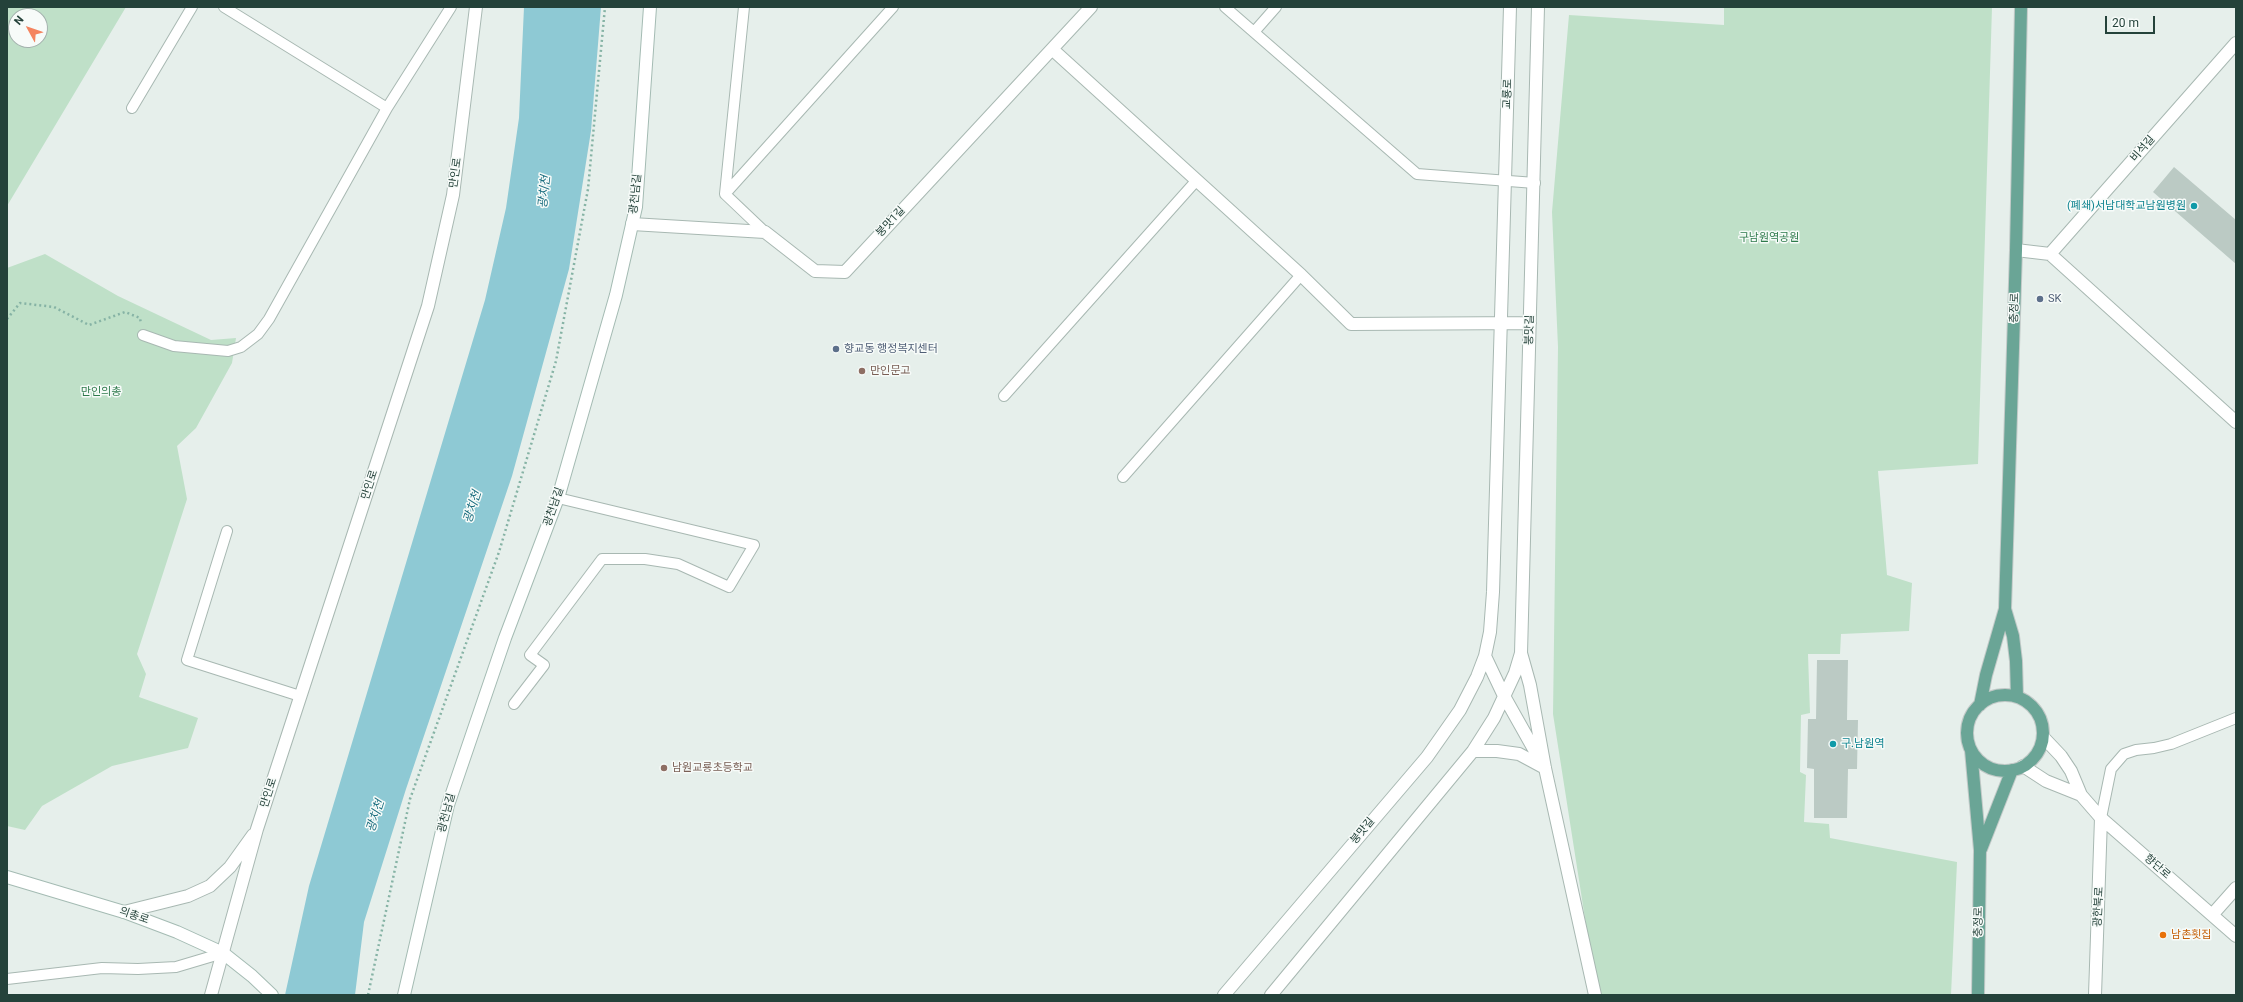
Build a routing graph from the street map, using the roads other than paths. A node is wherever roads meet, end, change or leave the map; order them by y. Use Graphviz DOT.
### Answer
graph roads {
  1 [pos="192,7"];
  2 [pos="224,7"];
  3 [pos="451,7"];
  4 [pos="476,7"];
  5 [pos="650,7"];
  6 [pos="744,7"];
  7 [pos="893,7"];
  8 [pos="1091,7"];
  9 [pos="1225,7"];
  10 [pos="1276,7"];
  11 [pos="1510,7"];
  12 [pos="1538,7"];
  13 [pos="2021,7"];
  14 [pos="1254,32"];
  15 [pos="2236,43"];
  16 [pos="1052,49"];
  17 [pos="132,108"];
  18 [pos="387,108"];
  19 [pos="1196,181"];
  20 [pos="1505,182"];
  21 [pos="1535,183"];
  22 [pos="725,194"];
  23 [pos="632,224"];
  24 [pos="765,232"];
  25 [pos="2016,250"];
  26 [pos="2050,254"];
  27 [pos="1301,276"];
  28 [pos="1501,322"];
  29 [pos="1530,323"];
  30 [pos="143,335"];
  31 [pos="1004,396"];
  32 [pos="2236,422"];
  33 [pos="1123,477"];
  34 [pos="558,498"];
  35 [pos="227,532"];
  36 [pos="2005,609"];
  37 [pos="1521,653"];
  38 [pos="1485,656"];
  39 [pos="300,696"];
  40 [pos="1504,696"];
  41 [pos="2017,697"];
  42 [pos="514,704"];
  43 [pos="1980,705"];
  44 [pos="2236,718"];
  45 [pos="2043,737"];
  46 [pos="1972,750"];
  47 [pos="1473,752"];
  48 [pos="1545,768"];
  49 [pos="2017,768"];
  50 [pos="2081,795"];
  51 [pos="2101,818"];
  52 [pos="258,829"];
  53 [pos="1980,850"];
  54 [pos="7,877"];
  55 [pos="2236,888"];
  56 [pos="124,912"];
  57 [pos="2212,915"];
  58 [pos="2236,936"];
  59 [pos="223,953"];
  60 [pos="7,979"];
  61 [pos="211,995"];
  62 [pos="272,995"];
  63 [pos="404,995"];
  64 [pos="1224,995"];
  65 [pos="1271,995"];
  66 [pos="1595,995"];
  67 [pos="1978,995"];
  68 [pos="2095,995"];
  1 -- 17 [label="lane"];
  2 -- 18 [label="lane"];
  3 -- 18 [label="lane"];
  4 -- 39 [label="street, 만인로"];
  5 -- 23 [label="street, 광천남길"];
  6 -- 22 [label="lane"];
  7 -- 22 [label="lane"];
  8 -- 16 [label="street, 붕맛1길"];
  9 -- 14 [label="lane"];
  10 -- 14 [label="lane"];
  11 -- 20 [label="street, 교룡로"];
  12 -- 21 [label="street, 붕맛길"];
  13 -- 25 [label="main road, 충정로"];
  14 -- 20 [label="lane"];
  15 -- 26 [label="street, 비석길"];
  16 -- 19 [label="street"];
  16 -- 24 [label="street, 붕맛1길"];
  18 -- 30 [label="lane"];
  19 -- 27 [label="street"];
  19 -- 31 [label="lane"];
  20 -- 21 [label="lane"];
  20 -- 28 [label="street, 붕맛길"];
  21 -- 29 [label="street, 붕맛길"];
  22 -- 24 [label="lane"];
  23 -- 24 [label="street"];
  23 -- 34 [label="street, 광천남길"];
  25 -- 26 [label="street"];
  25 -- 36 [label="main road, 충정로"];
  26 -- 32 [label="street"];
  27 -- 28 [label="street"];
  27 -- 33 [label="lane"];
  28 -- 29 [label="street"];
  28 -- 38 [label="street, 붕맛길"];
  29 -- 37 [label="street, 붕맛길"];
  34 -- 42 [label="lane"];
  34 -- 63 [label="street, 광천남길"];
  35 -- 39 [label="lane"];
  36 -- 41 [label="main road, 충정로"];
  36 -- 43 [label="main road, 충정로"];
  37 -- 40 [label="street, 붕맛길"];
  37 -- 48 [label="street, 붕맛길"];
  38 -- 40 [label="street, 붕맛길"];
  38 -- 64 [label="street, 붕맛길"];
  39 -- 52 [label="street, 만인로"];
  40 -- 47 [label="street, 붕맛길"];
  40 -- 48 [label="street, 붕맛길"];
  41 -- 43 [label="main road"];
  41 -- 45 [label="main road"];
  43 -- 46 [label="main road"];
  44 -- 51 [label="lane"];
  45 -- 49 [label="main road"];
  45 -- 50 [label="street, 향단로"];
  46 -- 49 [label="main road"];
  46 -- 53 [label="main road, 충정로"];
  47 -- 48 [label="street"];
  47 -- 65 [label="street, 붕맛길"];
  48 -- 66 [label="street, 붕맛길"];
  49 -- 50 [label="street, 향단로"];
  49 -- 53 [label="main road, 충정로"];
  50 -- 51 [label="street, 향단로"];
  51 -- 57 [label="street, 향단로"];
  51 -- 68 [label="street, 광한북로"];
  52 -- 56 [label="street"];
  52 -- 59 [label="street, 만인로"];
  53 -- 67 [label="main road, 충정로"];
  54 -- 56 [label="street, 의총로"];
  55 -- 57 [label="street"];
  56 -- 59 [label="street, 의총로"];
  57 -- 58 [label="street, 향단로"];
  59 -- 60 [label="lane"];
  59 -- 61 [label="street, 만인로"];
  59 -- 62 [label="street, 의총로"];
}
